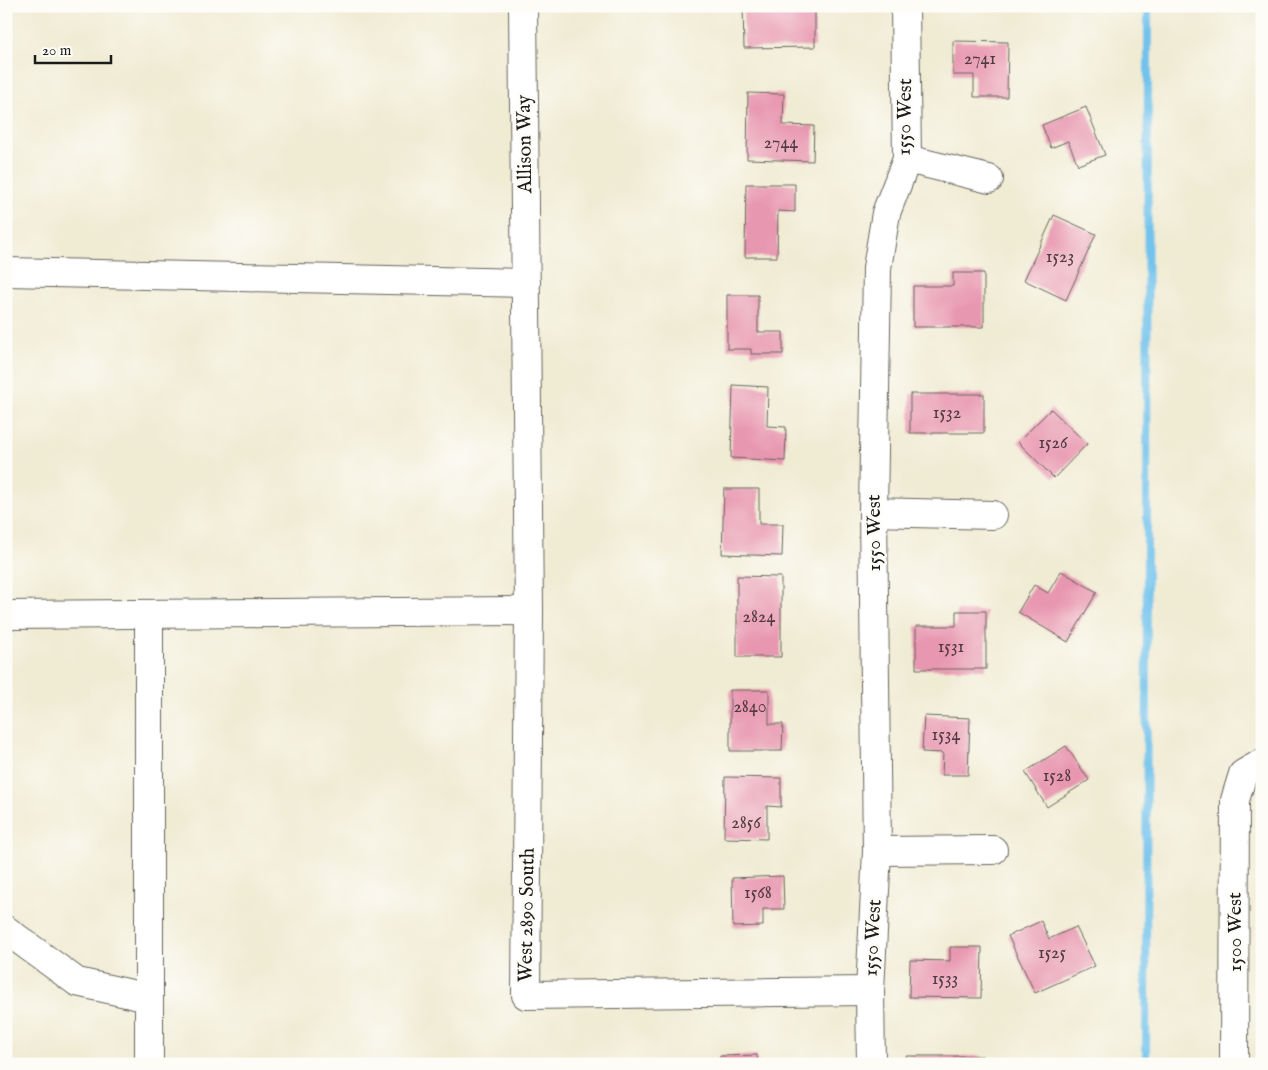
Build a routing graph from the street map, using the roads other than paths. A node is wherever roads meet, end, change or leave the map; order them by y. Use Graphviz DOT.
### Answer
graph roads {
  1 [pos="523,6"];
  2 [pos="905,6"];
  3 [pos="907,158"];
  4 [pos="989,179"];
  5 [pos="6,272"];
  6 [pos="526,283"];
  7 [pos="874,512"];
  8 [pos="993,515"];
  9 [pos="530,610"];
  10 [pos="150,614"];
  11 [pos="6,615"];
  12 [pos="1262,763"];
  13 [pos="993,850"];
  14 [pos="877,851"];
  15 [pos="6,930"];
  16 [pos="870,991"];
  17 [pos="150,998"];
  18 [pos="147,1064"];
  19 [pos="872,1064"];
  20 [pos="1234,1064"];
  1 -- 6 [label="street, Allison Way"];
  2 -- 3 [label="street, 1550 West"];
  3 -- 4 [label="street"];
  3 -- 7 [label="street, 1550 West"];
  5 -- 6 [label="street"];
  6 -- 9 [label="street, Allison Way"];
  7 -- 8 [label="street"];
  7 -- 14 [label="street, 1550 West"];
  9 -- 10 [label="street"];
  9 -- 16 [label="street, West 2890 South"];
  10 -- 11 [label="street"];
  10 -- 17 [label="street"];
  12 -- 20 [label="street, 1500 West"];
  13 -- 14 [label="street"];
  14 -- 16 [label="street, 1550 West"];
  15 -- 17 [label="street"];
  16 -- 19 [label="street, 1550 West"];
  17 -- 18 [label="street"];
}
